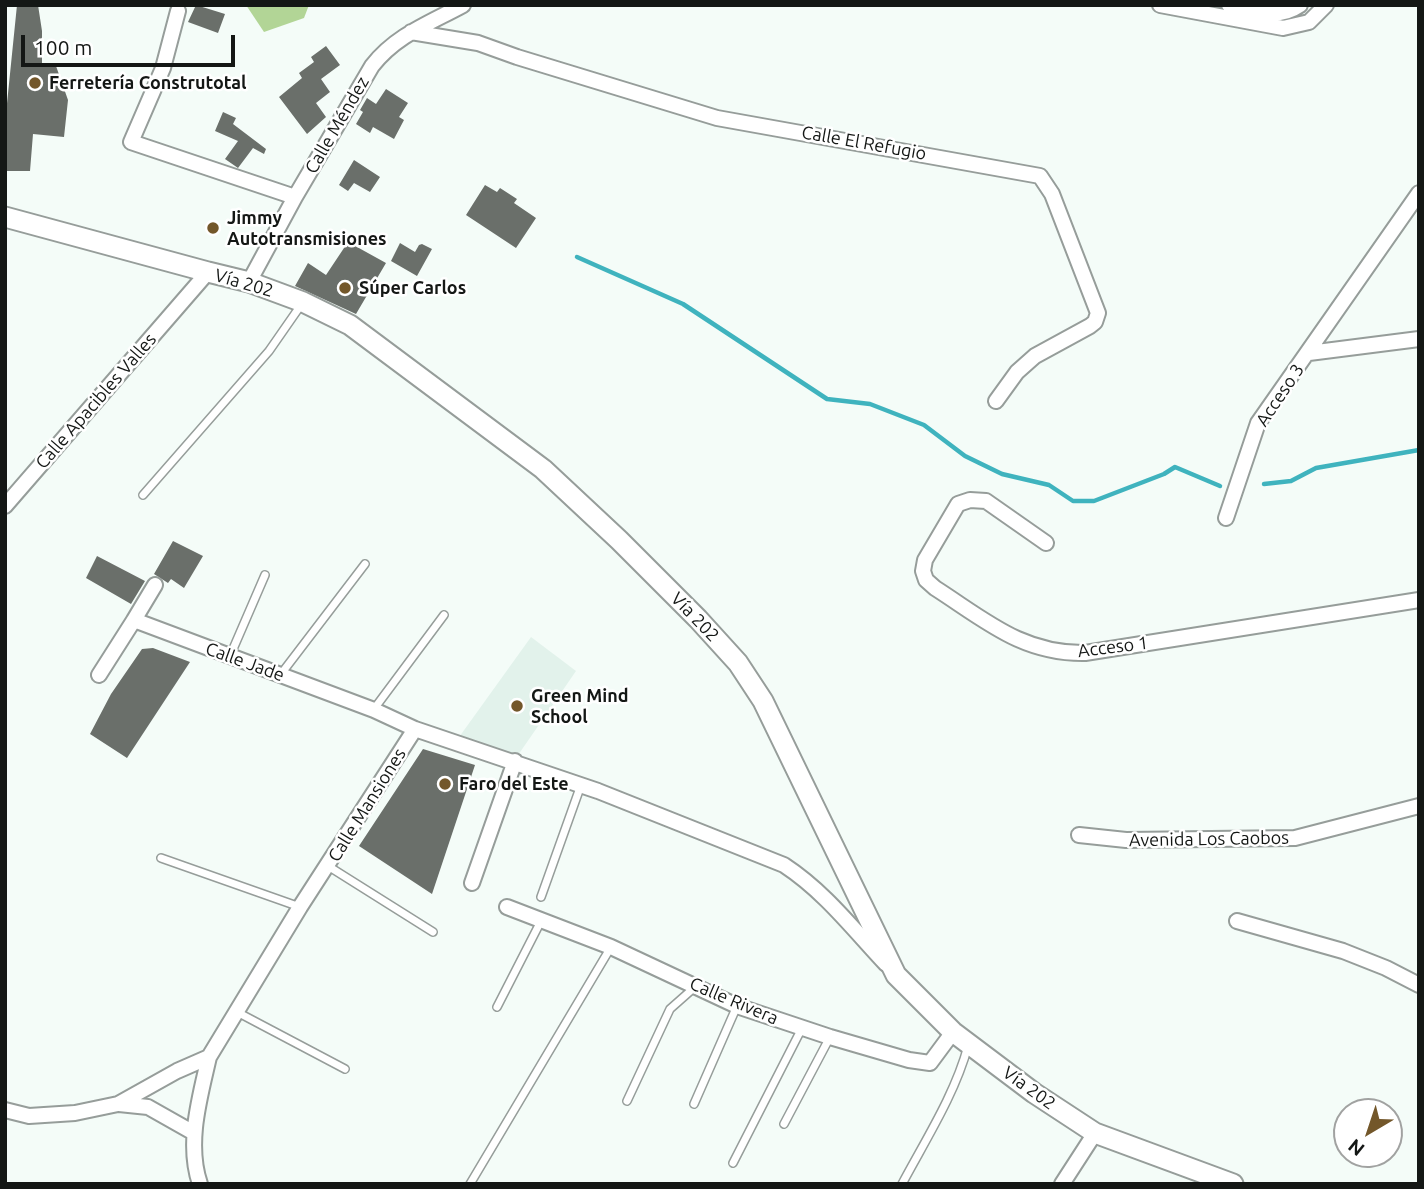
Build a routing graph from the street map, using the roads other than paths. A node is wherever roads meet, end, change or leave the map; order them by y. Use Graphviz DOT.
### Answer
graph roads {
  1 [pos="463,5"];
  2 [pos="1160,5"];
  3 [pos="1229,5"];
  4 [pos="1300,5"];
  5 [pos="1326,5"];
  6 [pos="178,11"];
  7 [pos="411,32"];
  8 [pos="1419,193"];
  9 [pos="295,197"];
  10 [pos="5,217"];
  11 [pos="208,272"];
  12 [pos="249,282"];
  13 [pos="303,302"];
  14 [pos="1419,339"];
  15 [pos="1309,353"];
  16 [pos="996,401"];
  17 [pos="143,495"];
  18 [pos="5,506"];
  19 [pos="1226,518"];
  20 [pos="1046,542"];
  21 [pos="365,564"];
  22 [pos="265,575"];
  23 [pos="155,585"];
  24 [pos="1419,600"];
  25 [pos="444,615"];
  26 [pos="134,621"];
  27 [pos="230,656"];
  28 [pos="99,674"];
  29 [pos="280,675"];
  30 [pos="374,710"];
  31 [pos="415,729"];
  32 [pos="515,761"];
  33 [pos="581,785"];
  34 [pos="1419,806"];
  35 [pos="1079,835"];
  36 [pos="161,858"];
  37 [pos="328,866"];
  38 [pos="472,883"];
  39 [pos="541,897"];
  40 [pos="507,907"];
  41 [pos="300,908"];
  42 [pos="541,920"];
  43 [pos="1237,921"];
  44 [pos="433,932"];
  45 [pos="611,947"];
  46 [pos="896,975"];
  47 [pos="1419,985"];
  48 [pos="696,986"];
  49 [pos="737,1006"];
  50 [pos="497,1007"];
  51 [pos="237,1012"];
  52 [pos="802,1028"];
  53 [pos="830,1037"];
  54 [pos="961,1038"];
  55 [pos="209,1057"];
  56 [pos="345,1069"];
  57 [pos="627,1101"];
  58 [pos="118,1104"];
  59 [pos="694,1104"];
  60 [pos="5,1110"];
  61 [pos="784,1124"];
  62 [pos="194,1133"];
  63 [pos="1095,1133"];
  64 [pos="733,1163"];
  65 [pos="1197,1179"];
  66 [pos="200,1184"];
  67 [pos="470,1184"];
  68 [pos="902,1184"];
  69 [pos="1062,1184"];
  70 [pos="1233,1184"];
  1 -- 7 [label="street, Calle Méndez"];
  2 -- 5 [label="street"];
  3 -- 4 [label="street"];
  6 -- 9 [label="street"];
  7 -- 9 [label="street, Calle Méndez"];
  7 -- 16 [label="street, Calle El Refugio"];
  8 -- 15 [label="street"];
  9 -- 12 [label="street, Calle Méndez"];
  10 -- 11 [label="main road, Vía 202"];
  11 -- 12 [label="main road, Vía 202"];
  11 -- 18 [label="street, Calle Apacibles Valles"];
  12 -- 13 [label="main road, Vía 202"];
  13 -- 17 [label="lane"];
  13 -- 46 [label="main road, Vía 202"];
  14 -- 15 [label="street"];
  15 -- 19 [label="street, Acceso 3"];
  20 -- 24 [label="street, Acceso 1"];
  21 -- 29 [label="lane"];
  22 -- 27 [label="lane"];
  23 -- 26 [label="street"];
  25 -- 30 [label="lane"];
  26 -- 27 [label="street, Calle Jade"];
  26 -- 28 [label="street"];
  27 -- 29 [label="street, Calle Jade"];
  29 -- 30 [label="street, Calle Jade"];
  30 -- 31 [label="street, Calle Jade"];
  31 -- 32 [label="street, Calle Mansiones"];
  31 -- 37 [label="street, Calle Mansiones"];
  32 -- 33 [label="street, Calle Mansiones"];
  32 -- 38 [label="street"];
  33 -- 39 [label="lane"];
  33 -- 46 [label="street, Calle Mansiones"];
  34 -- 35 [label="street, Avenida Los Caobos"];
  36 -- 41 [label="lane"];
  37 -- 41 [label="street, Calle Mansiones"];
  37 -- 44 [label="lane"];
  40 -- 42 [label="street, Calle Rivera"];
  41 -- 51 [label="street, Calle Mansiones"];
  42 -- 45 [label="street, Calle Rivera"];
  42 -- 50 [label="lane"];
  43 -- 47 [label="street"];
  45 -- 48 [label="street, Calle Rivera"];
  45 -- 67 [label="lane"];
  46 -- 54 [label="main road, Vía 202"];
  48 -- 49 [label="street, Calle Rivera"];
  48 -- 57 [label="lane"];
  49 -- 52 [label="street, Calle Rivera"];
  49 -- 59 [label="lane"];
  51 -- 55 [label="street, Calle Mansiones"];
  51 -- 56 [label="lane"];
  52 -- 53 [label="street, Calle Rivera"];
  52 -- 64 [label="lane"];
  53 -- 54 [label="street, Calle Rivera"];
  53 -- 61 [label="lane"];
  54 -- 63 [label="main road, Vía 202"];
  54 -- 68 [label="lane"];
  55 -- 58 [label="street"];
  55 -- 62 [label="street"];
  58 -- 60 [label="street"];
  58 -- 62 [label="street"];
  62 -- 66 [label="street"];
  63 -- 65 [label="main road, Vía 202"];
  63 -- 69 [label="street"];
  65 -- 70 [label="main road, Vía 202"];
}
